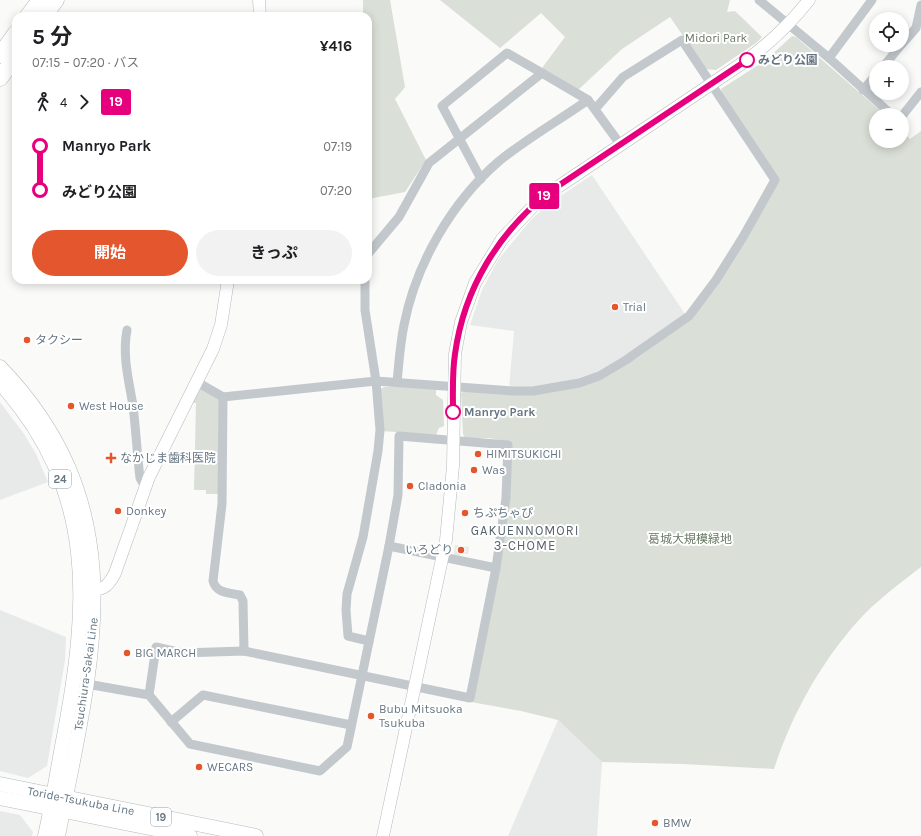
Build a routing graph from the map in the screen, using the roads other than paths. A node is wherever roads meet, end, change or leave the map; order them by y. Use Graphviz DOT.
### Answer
graph roads {
  1 [pos="40,0"];
  2 [pos="56,0"];
  3 [pos="259,0"];
  4 [pos="759,0"];
  5 [pos="809,0"];
  6 [pos="872,0"];
  7 [pos="921,5"];
  8 [pos="31,12"];
  9 [pos="47,12"];
  10 [pos="260,12"];
  11 [pos="788,25"];
  12 [pos="909,36"];
  13 [pos="12,38"];
  14 [pos="895,52"];
  15 [pos="0,55"];
  16 [pos="829,58"];
  17 [pos="889,60"];
  18 [pos="12,62"];
  19 [pos="542,73"];
  20 [pos="0,78"];
  21 [pos="712,83"];
  22 [pos="869,84"];
  23 [pos="864,90"];
  24 [pos="921,92"];
  25 [pos="588,100"];
  26 [pos="596,108"];
  27 [pos="884,108"];
  28 [pos="908,108"];
  29 [pos="461,140"];
  30 [pos="620,144"];
  31 [pos="481,179"];
  32 [pos="372,249"];
  33 [pos="227,284"];
  34 [pos="365,284"];
  35 [pos="127,330"];
  36 [pos="0,367"];
  37 [pos="376,381"];
  38 [pos="198,382"];
  39 [pos="397,382"];
  40 [pos="0,383"];
  41 [pos="453,386"];
  42 [pos="222,397"];
  43 [pos="454,440"];
  44 [pos="145,487"];
  45 [pos="389,546"];
  46 [pos="443,556"];
  47 [pos="496,568"];
  48 [pos="88,590"];
  49 [pos="369,641"];
  50 [pos="244,651"];
  51 [pos="362,675"];
  52 [pos="87,684"];
  53 [pos="415,686"];
  54 [pos="149,695"];
  55 [pos="171,722"];
  56 [pos="351,725"];
  57 [pos="0,784"];
  58 [pos="0,798"];
  59 [pos="58,803"];
  60 [pos="45,836"];
  61 [pos="58,836"];
  62 [pos="190,836"];
  63 [pos="256,836"];
  64 [pos="383,836"];
  1 -- 8 [label="highway"];
  2 -- 9 [label="highway"];
  3 -- 10 [label="street"];
  4 -- 11 [label="street"];
  5 -- 11 [label="street"];
  6 -- 16 [label="street"];
  7 -- 12 [label="street"];
  11 -- 16 [label="street"];
  11 -- 21 [label="street"];
  13 -- 15 [label="highway"];
  14 -- 17 [label="street"];
  16 -- 23 [label="street"];
  18 -- 20 [label="highway"];
  19 -- 25 [label="street"];
  19 -- 29 [label="street"];
  19 -- 29 [label="street"];
  21 -- 26 [label="street"];
  21 -- 30 [label="street"];
  21 -- 41 [label="street"];
  22 -- 23 [label="street"];
  23 -- 27 [label="street"];
  24 -- 28 [label="street"];
  25 -- 26 [label="street"];
  25 -- 31 [label="street"];
  26 -- 30 [label="street"];
  29 -- 31 [label="street"];
  29 -- 32 [label="street"];
  30 -- 41 [label="street"];
  31 -- 39 [label="street"];
  33 -- 38 [label="street"];
  34 -- 37 [label="street"];
  35 -- 44 [label="street"];
  36 -- 48 [label="main road, Tsuchiura-Sakai Line / 24"];
  37 -- 39 [label="street"];
  37 -- 42 [label="street"];
  37 -- 49 [label="street"];
  38 -- 42 [label="street"];
  38 -- 44 [label="street"];
  39 -- 41 [label="street"];
  40 -- 48 [label="main road, Tsuchiura-Sakai Line / 24"];
  41 -- 43 [label="street"];
  42 -- 50 [label="street"];
  43 -- 45 [label="street"];
  43 -- 46 [label="street"];
  43 -- 47 [label="street"];
  44 -- 48 [label="street"];
  45 -- 46 [label="street"];
  45 -- 49 [label="street"];
  46 -- 47 [label="street"];
  46 -- 53 [label="street"];
  47 -- 53 [label="street"];
  48 -- 52 [label="main road, Tsuchiura-Sakai Line / 24"];
  48 -- 59 [label="main road, Tsuchiura-Sakai Line / 24"];
  49 -- 51 [label="street"];
  50 -- 51 [label="street"];
  50 -- 54 [label="street"];
  51 -- 53 [label="street"];
  51 -- 56 [label="street"];
  52 -- 54 [label="street"];
  52 -- 59 [label="main road, Tsuchiura-Sakai Line / 24"];
  53 -- 64 [label="street"];
  54 -- 55 [label="street"];
  55 -- 56 [label="street"];
  55 -- 56 [label="street"];
  57 -- 59 [label="main road, Toride-Tsukuba Line / 19"];
  58 -- 59 [label="main road, Toride-Tsukuba Line / 19"];
  59 -- 60 [label="main road, Tsuchiura-Sakai Line / 24"];
  59 -- 61 [label="main road, Tsuchiura-Sakai Line / 24"];
  59 -- 62 [label="main road, Toride-Tsukuba Line / 19"];
  59 -- 63 [label="main road, Toride-Tsukuba Line / 19"];
}
